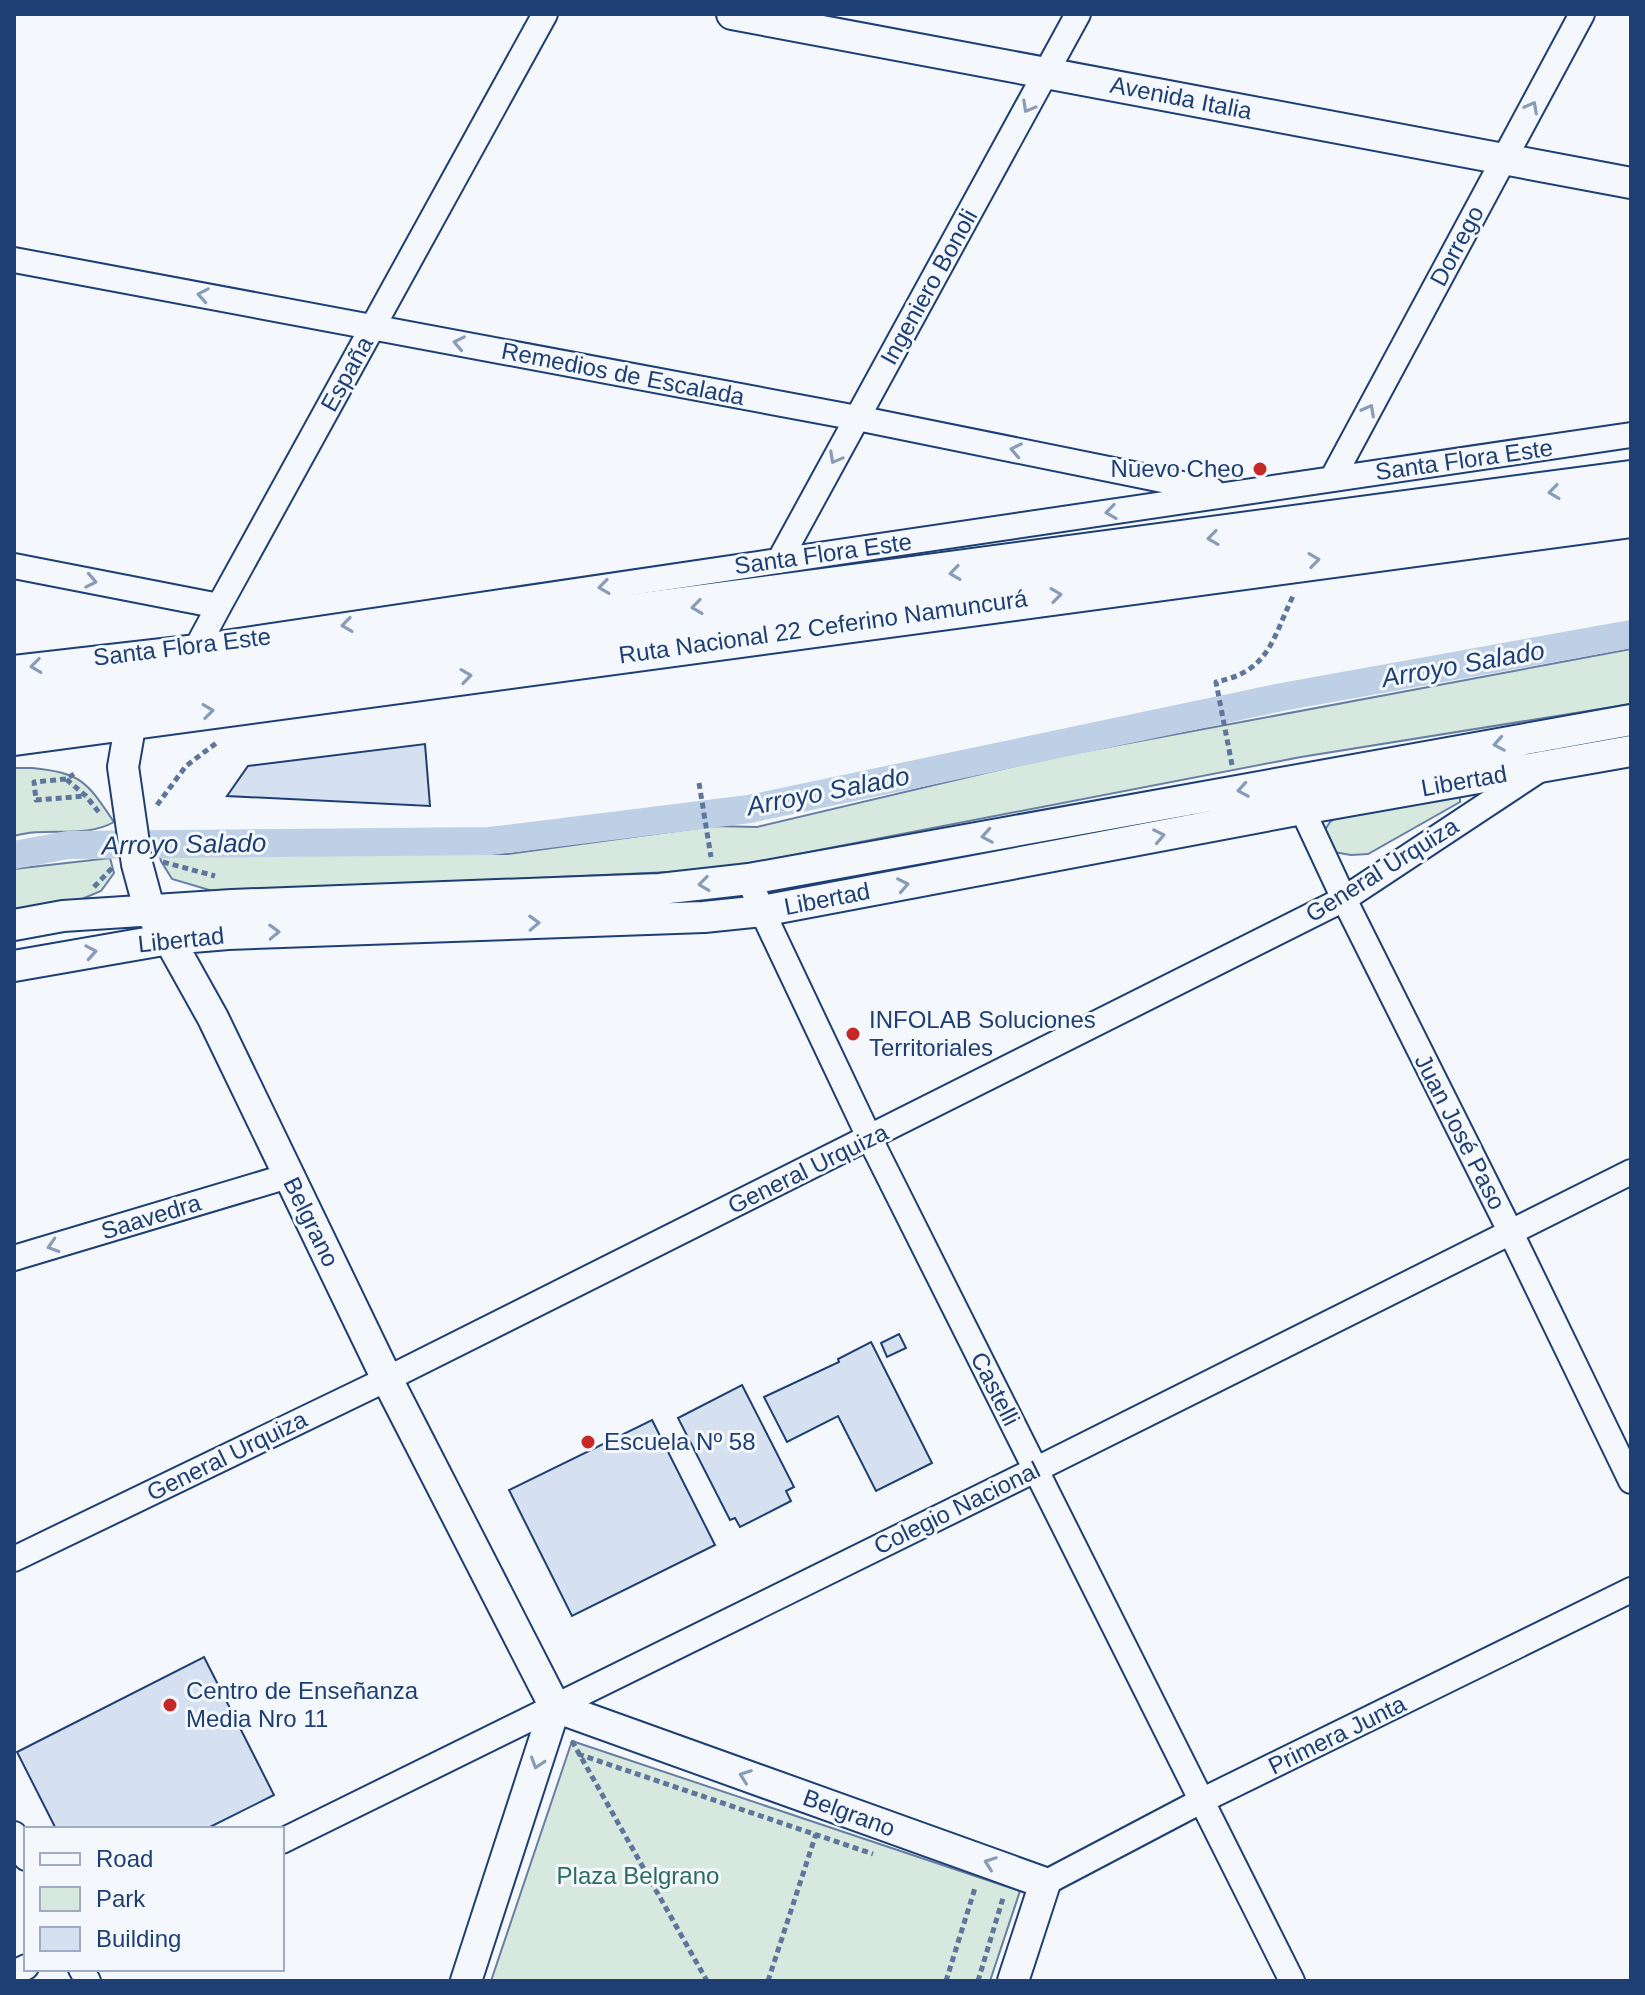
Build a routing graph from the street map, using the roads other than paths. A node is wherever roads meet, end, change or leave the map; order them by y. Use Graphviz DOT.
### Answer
graph roads {
  1 [pos="545,14"];
  2 [pos="732,14"];
  3 [pos="1078,14"];
  4 [pos="1582,14"];
  5 [pos="1046,73"];
  6 [pos="1504,159"];
  7 [pos="1631,183"];
  8 [pos="14,260"];
  9 [pos="373,327"];
  10 [pos="857,418"];
  11 [pos="1631,435"];
  12 [pos="1332,479"];
  13 [pos="1631,481"];
  14 [pos="1230,494"];
  15 [pos="1631,517"];
  16 [pos="779,561"];
  17 [pos="14,566"];
  18 [pos="219,606"];
  19 [pos="197,647"];
  20 [pos="14,668"];
  21 [pos="166,678"];
  22 [pos="14,697"];
  23 [pos="1631,720"];
  24 [pos="131,721"];
  25 [pos="1570,731"];
  26 [pos="14,735"];
  27 [pos="1631,751"];
  28 [pos="1542,768"];
  29 [pos="1290,782"];
  30 [pos="1302,809"];
  31 [pos="749,879"];
  32 [pos="1344,899"];
  33 [pos="762,911"];
  34 [pos="150,912"];
  35 [pos="14,925"];
  36 [pos="169,939"];
  37 [pos="14,966"];
  38 [pos="870,1139"];
  39 [pos="1631,1172"];
  40 [pos="288,1176"];
  41 [pos="1510,1231"];
  42 [pos="14,1258"];
  43 [pos="387,1379"];
  44 [pos="1035,1470"];
  45 [pos="1631,1481"];
  46 [pos="14,1559"];
  47 [pos="1631,1590"];
  48 [pos="555,1707"];
  49 [pos="1201,1801"];
  50 [pos="14,1834"];
  51 [pos="284,1840"];
  52 [pos="24,1854"];
  53 [pos="1045,1883"];
  54 [pos="466,1981"];
  55 [pos="1013,1981"];
  56 [pos="1292,1981"];
  1 -- 9 [label="street, España"];
  2 -- 5 [label="street, Avenida Italia"];
  3 -- 5 [label="street, Ingeniero Bonoli"];
  6 -- 4 [label="street, Dorrego, one-way"];
  5 -- 6 [label="street, Avenida Italia"];
  5 -- 10 [label="street, Ingeniero Bonoli, one-way"];
  6 -- 7 [label="street, Avenida Italia"];
  12 -- 6 [label="street, Dorrego, one-way"];
  9 -- 8 [label="street, Remedios de Escalada, one-way"];
  10 -- 9 [label="street, Remedios de Escalada, one-way"];
  9 -- 18 [label="street, España"];
  14 -- 10 [label="street, Remedios de Escalada, one-way"];
  10 -- 16 [label="street, Ingeniero Bonoli, one-way"];
  11 -- 12 [label="street, Santa Flora Este"];
  12 -- 14 [label="street, Santa Flora Este"];
  13 -- 21 [label="highway, Ruta Nacional 22 Ceferino Namuncurá, one-way"];
  14 -- 16 [label="street, Santa Flora Este, one-way"];
  24 -- 15 [label="highway, Ruta Nacional 22 Ceferino Namuncurá, one-way"];
  16 -- 19 [label="street, Santa Flora Este, one-way"];
  17 -- 18 [label="street, one-way"];
  18 -- 19 [label="street, España"];
  19 -- 20 [label="street, Santa Flora Este, one-way"];
  19 -- 21 [label="street, España"];
  21 -- 22 [label="highway, Ruta Nacional 22 Ceferino Namuncurá"];
  21 -- 24 [label="street, España"];
  23 -- 25 [label="street, Libertad"];
  24 -- 26 [label="highway, Ruta Nacional 22 Ceferino Namuncurá"];
  24 -- 34 [label="street, Belgrano"];
  25 -- 28 [label="street, General Urquiza"];
  25 -- 29 [label="street, Libertad, one-way"];
  27 -- 28 [label="street, Libertad"];
  28 -- 30 [label="street, Libertad"];
  28 -- 32 [label="street, General Urquiza"];
  29 -- 30 [label="street, Juan José Paso"];
  29 -- 31 [label="street, Libertad, one-way"];
  30 -- 32 [label="street, Juan José Paso"];
  33 -- 30 [label="street, Libertad, one-way"];
  31 -- 33 [label="street, Castelli"];
  31 -- 34 [label="street, Libertad, one-way"];
  32 -- 38 [label="street, General Urquiza"];
  32 -- 41 [label="street, Juan José Paso"];
  36 -- 33 [label="street, Libertad, one-way"];
  33 -- 38 [label="street, Castelli"];
  34 -- 35 [label="street, Libertad"];
  34 -- 36 [label="street, Belgrano"];
  37 -- 36 [label="street, Libertad, one-way"];
  36 -- 40 [label="street, Belgrano"];
  38 -- 43 [label="street, General Urquiza"];
  38 -- 44 [label="street, Castelli"];
  39 -- 41 [label="street, Colegio Nacional"];
  40 -- 42 [label="street, Saavedra, one-way"];
  40 -- 43 [label="street, Belgrano"];
  41 -- 44 [label="street, Colegio Nacional"];
  41 -- 45 [label="street, Juan José Paso"];
  43 -- 46 [label="street, General Urquiza"];
  43 -- 48 [label="street, Belgrano"];
  44 -- 48 [label="street, Colegio Nacional"];
  44 -- 49 [label="street, Castelli"];
  47 -- 49 [label="street, Primera Junta"];
  48 -- 51 [label="street, Colegio Nacional"];
  53 -- 48 [label="street, Belgrano, one-way"];
  48 -- 54 [label="street, one-way"];
  49 -- 53 [label="street, Primera Junta"];
  49 -- 56 [label="street, Castelli"];
  50 -- 52 [label="street"];
  53 -- 55 [label="street"];
}
